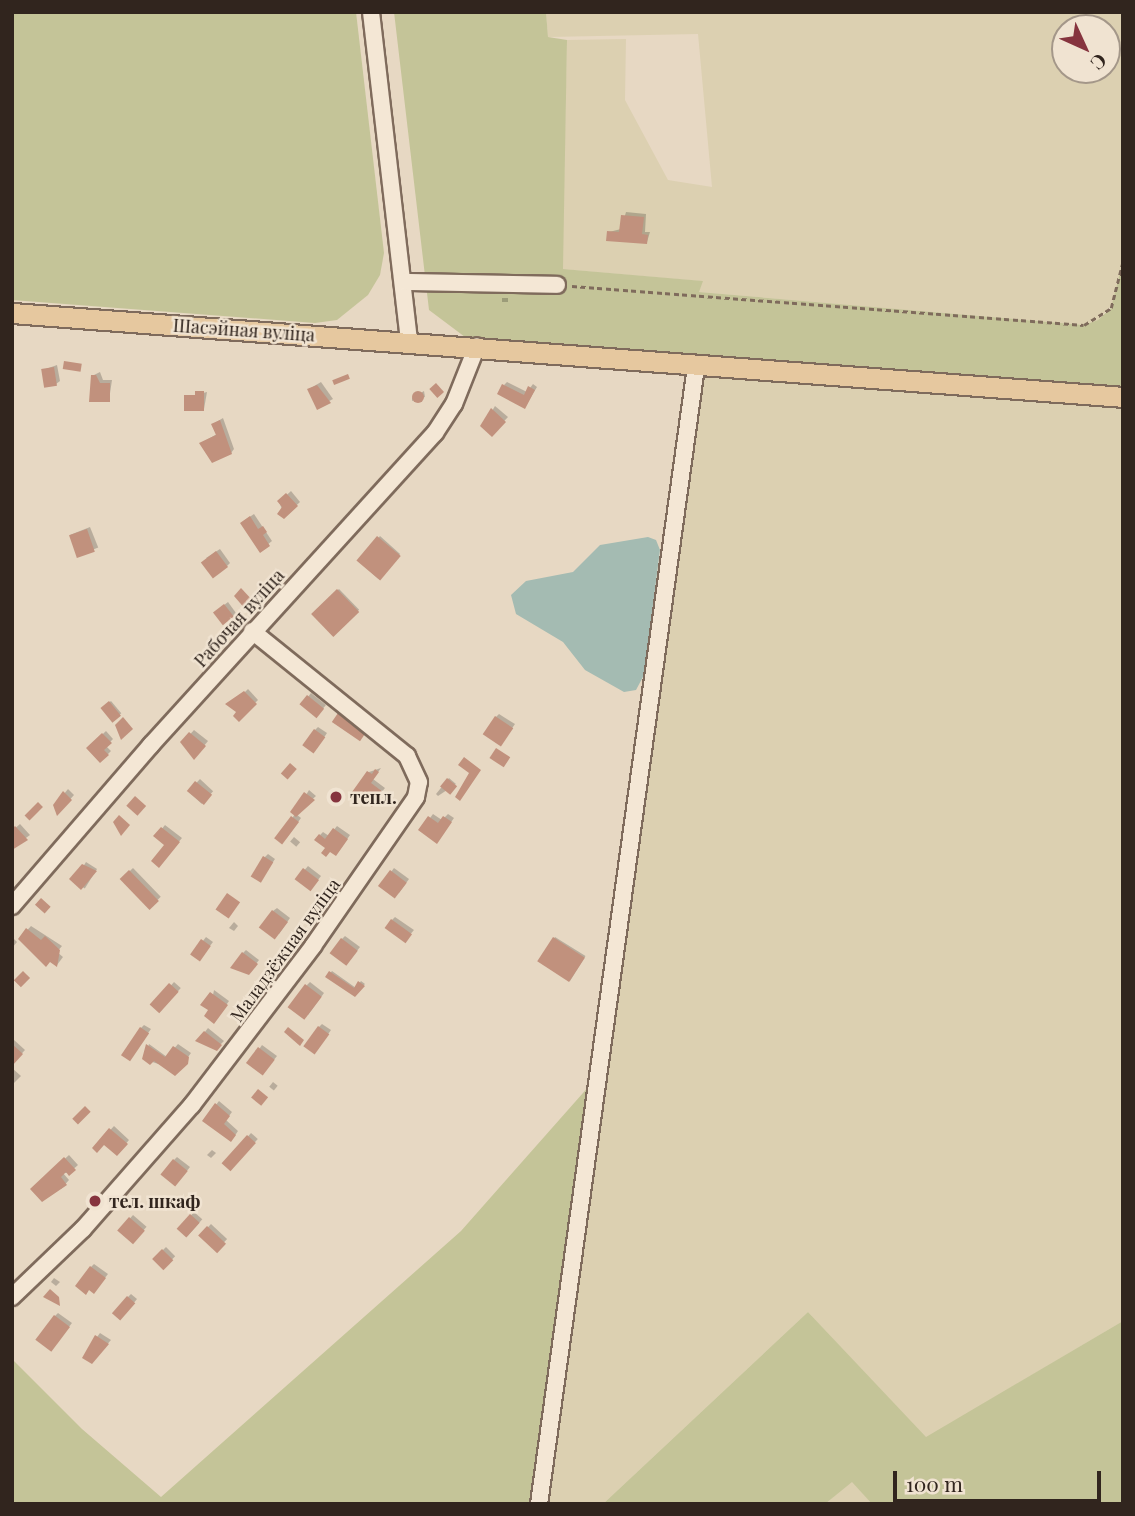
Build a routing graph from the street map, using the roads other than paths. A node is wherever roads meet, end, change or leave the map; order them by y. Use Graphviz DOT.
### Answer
graph roads {
  1 [pos="371,12"];
  2 [pos="405,282"];
  3 [pos="556,285"];
  4 [pos="12,313"];
  5 [pos="410,342"];
  6 [pos="477,346"];
  7 [pos="696,367"];
  8 [pos="1123,397"];
  9 [pos="252,631"];
  10 [pos="12,905"];
  11 [pos="12,1297"];
  12 [pos="539,1504"];
  1 -- 2 [label="street"];
  2 -- 3 [label="street"];
  2 -- 5 [label="street"];
  4 -- 5 [label="main road, Шасэйная вуліца"];
  5 -- 6 [label="main road, Шасэйная вуліца"];
  6 -- 7 [label="main road, Шасэйная вуліца"];
  6 -- 9 [label="street, Рабочая вуліца"];
  7 -- 8 [label="main road, Шасэйная вуліца"];
  7 -- 12 [label="street"];
  9 -- 10 [label="street, Рабочая вуліца"];
  9 -- 11 [label="street, Маладзёжная вуліца"];
}
